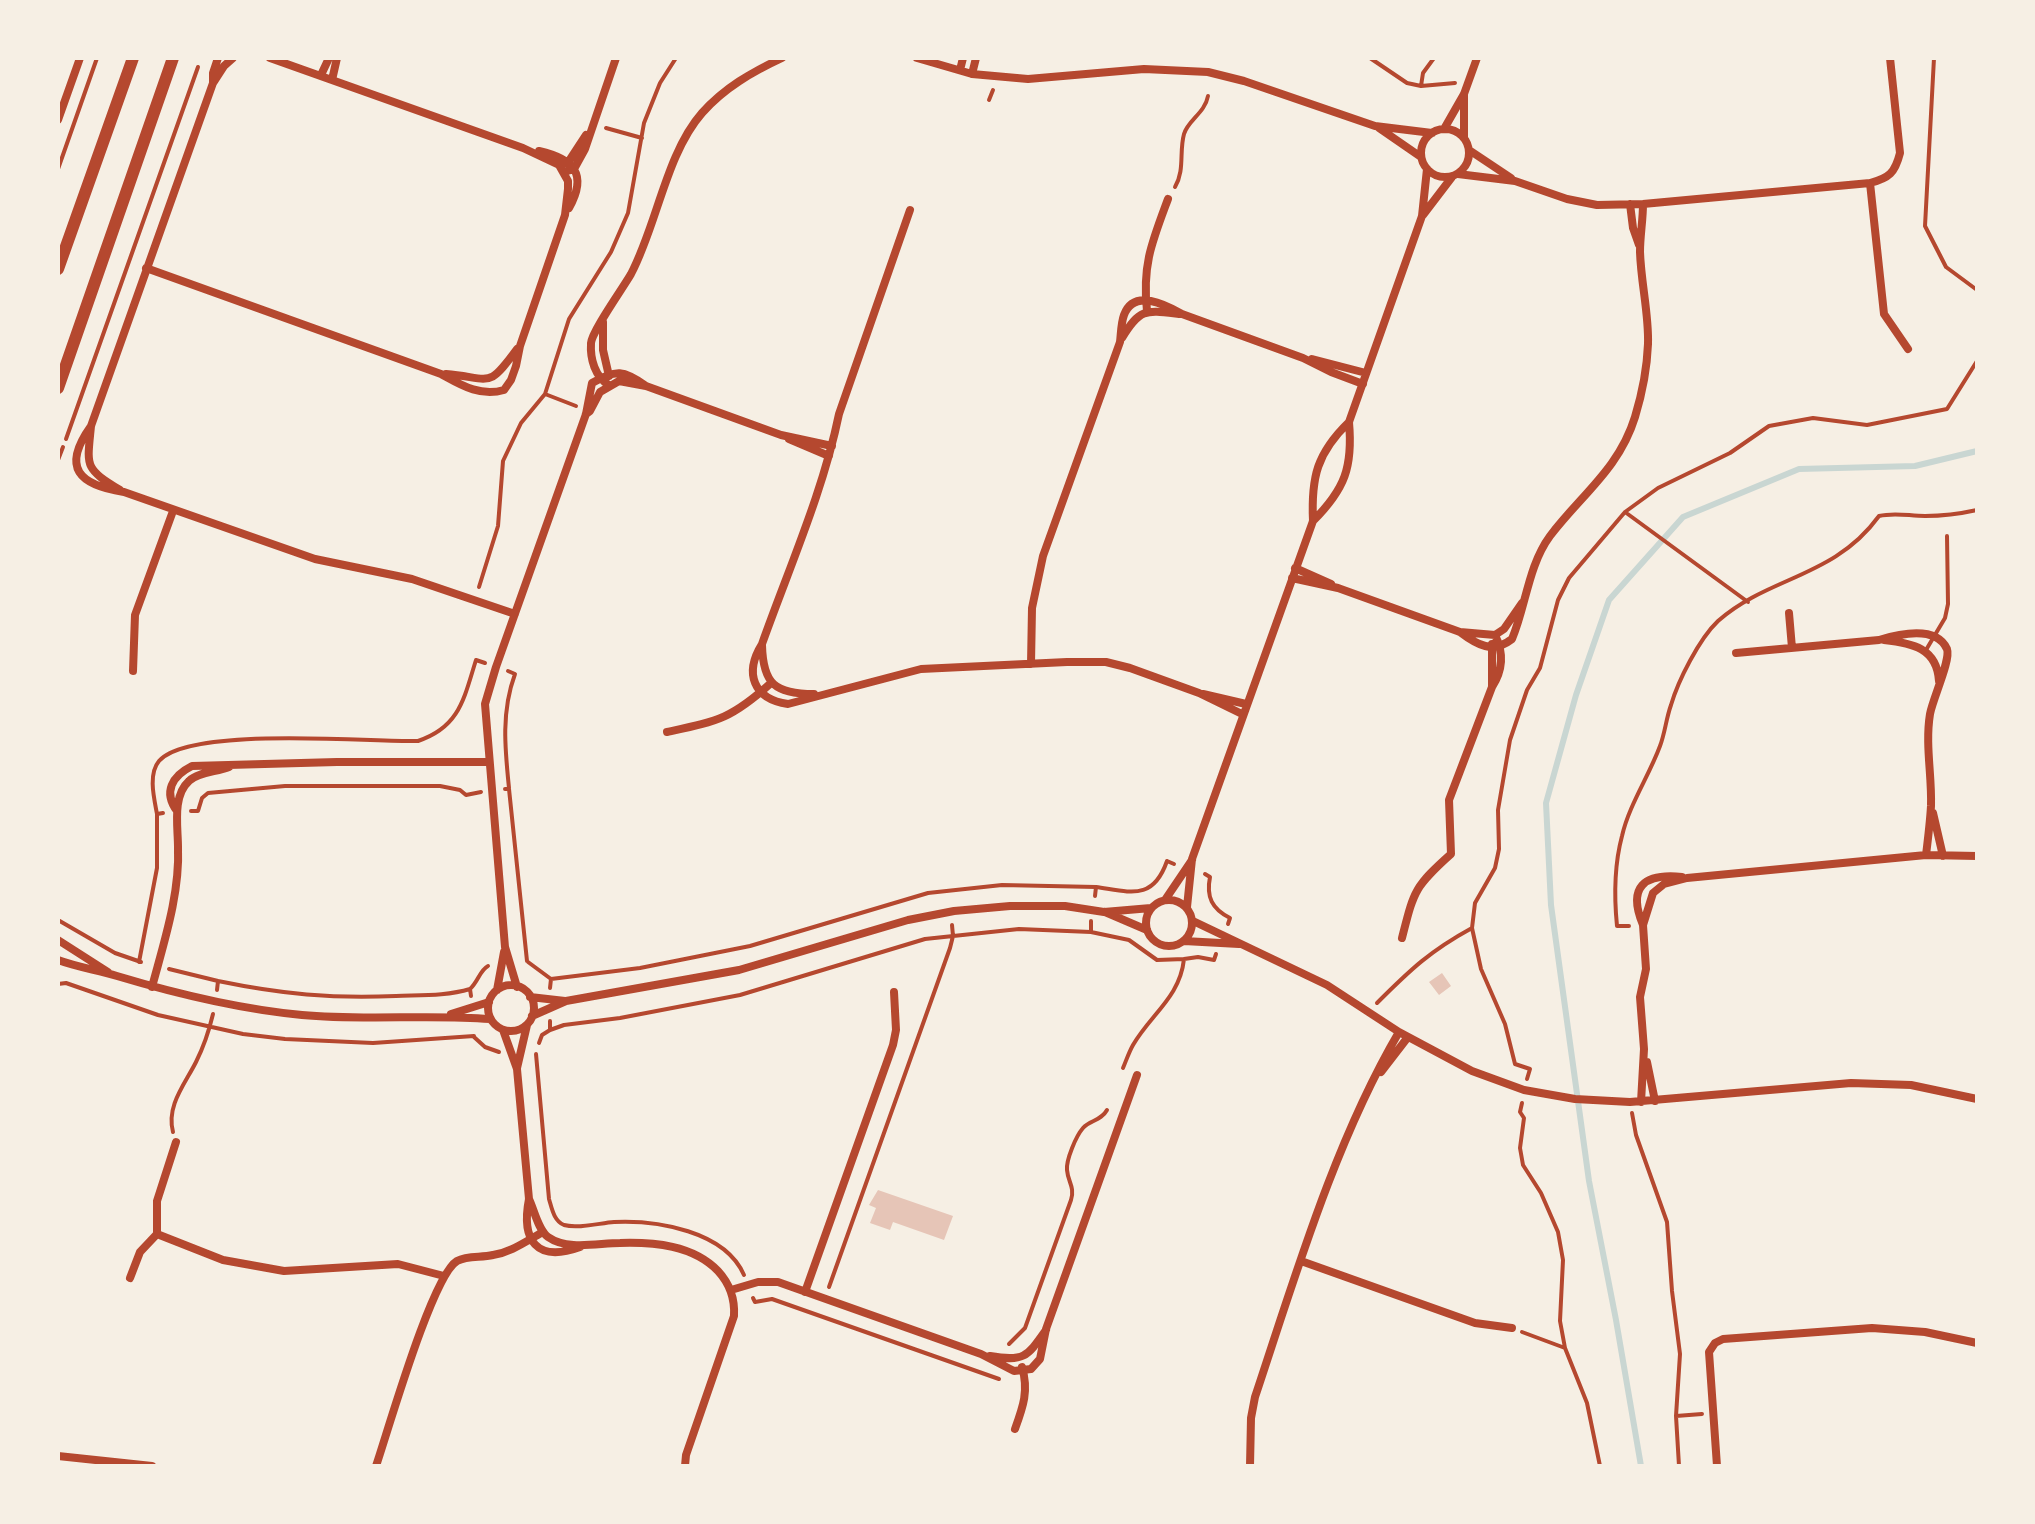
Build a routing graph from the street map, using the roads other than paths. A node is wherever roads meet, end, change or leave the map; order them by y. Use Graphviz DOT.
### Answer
graph roads {
  1 [pos="80,58"];
  2 [pos="133,58"];
  3 [pos="173,58"];
  4 [pos="218,58"];
  5 [pos="233,58"];
  6 [pos="270,58"];
  7 [pos="329,58"];
  8 [pos="337,58"];
  9 [pos="616,58"];
  10 [pos="782,58"];
  11 [pos="917,58"];
  12 [pos="963,58"];
  13 [pos="976,58"];
  14 [pos="1477,58"];
  15 [pos="1890,58"];
  16 [pos="960,70"];
  17 [pos="972,74"];
  18 [pos="321,75"];
  19 [pos="332,80"];
  20 [pos="213,83"];
  21 [pos="1464,94"];
  22 [pos="58,120"];
  23 [pos="1375,126"];
  24 [pos="1444,129"];
  25 [pos="1432,133"];
  26 [pos="1464,138"];
  27 [pos="523,148"];
  28 [pos="1469,150"];
  29 [pos="1421,157"];
  30 [pos="571,166"];
  31 [pos="1427,169"];
  32 [pos="564,172"];
  33 [pos="1455,176"];
  34 [pos="1515,181"];
  35 [pos="1870,183"];
  36 [pos="1168,199"];
  37 [pos="1630,204"];
  38 [pos="1643,204"];
  39 [pos="910,210"];
  40 [pos="565,215"];
  41 [pos="1422,216"];
  42 [pos="1640,250"];
  43 [pos="146,268"];
  44 [pos="58,269"];
  45 [pos="1146,300"];
  46 [pos="1147,311"];
  47 [pos="1182,314"];
  48 [pos="603,321"];
  49 [pos="1120,342"];
  50 [pos="520,346"];
  51 [pos="1908,349"];
  52 [pos="1303,358"];
  53 [pos="609,373"];
  54 [pos="1366,373"];
  55 [pos="441,374"];
  56 [pos="599,379"];
  57 [pos="1363,384"];
  58 [pos="609,385"];
  59 [pos="646,386"];
  60 [pos="58,388"];
  61 [pos="585,412"];
  62 [pos="1349,422"];
  63 [pos="91,426"];
  64 [pos="781,435"];
  65 [pos="832,446"];
  66 [pos="829,456"];
  67 [pos="124,492"];
  68 [pos="173,511"];
  69 [pos="1313,521"];
  70 [pos="1947,536"];
  71 [pos="1295,568"];
  72 [pos="1292,578"];
  73 [pos="1338,588"];
  74 [pos="1523,602"];
  75 [pos="1789,613"];
  76 [pos="515,614"];
  77 [pos="1460,632"];
  78 [pos="1495,635"];
  79 [pos="1934,636"];
  80 [pos="1879,640"];
  81 [pos="762,644"];
  82 [pos="1496,647"];
  83 [pos="1792,648"];
  84 [pos="1926,650"];
  85 [pos="1736,653"];
  86 [pos="1031,664"];
  87 [pos="133,671"];
  88 [pos="1939,681"];
  89 [pos="771,683"];
  90 [pos="760,693"];
  91 [pos="1199,693"];
  92 [pos="819,694"];
  93 [pos="1246,704"];
  94 [pos="1242,714"];
  95 [pos="667,732"];
  96 [pos="488,762"];
  97 [pos="1931,805"];
  98 [pos="1926,855"];
  99 [pos="1943,856"];
  100 [pos="1977,856"];
  101 [pos="1190,865"];
  102 [pos="1687,878"];
  103 [pos="1165,900"];
  104 [pos="1187,907"];
  105 [pos="1151,908"];
  106 [pos="1104,912"];
  107 [pos="1193,921"];
  108 [pos="1643,925"];
  109 [pos="1147,930"];
  110 [pos="1402,938"];
  111 [pos="58,940"];
  112 [pos="1184,941"];
  113 [pos="1240,944"];
  114 [pos="505,947"];
  115 [pos="58,960"];
  116 [pos="114,975"];
  117 [pos="152,987"];
  118 [pos="517,987"];
  119 [pos="497,990"];
  120 [pos="894,992"];
  121 [pos="530,997"];
  122 [pos="489,1002"];
  123 [pos="548,1004"];
  124 [pos="447,1016"];
  125 [pos="532,1016"];
  126 [pos="490,1019"];
  127 [pos="527,1025"];
  128 [pos="503,1030"];
  129 [pos="1404,1035"];
  130 [pos="1644,1049"];
  131 [pos="517,1069"];
  132 [pos="1137,1075"];
  133 [pos="1977,1099"];
  134 [pos="1655,1101"];
  135 [pos="1641,1102"];
  136 [pos="176,1142"];
  137 [pos="529,1199"];
  138 [pos="543,1232"];
  139 [pos="157,1234"];
  140 [pos="530,1239"];
  141 [pos="584,1245"];
  142 [pos="1301,1261"];
  143 [pos="444,1276"];
  144 [pos="130,1278"];
  145 [pos="731,1290"];
  146 [pos="805,1292"];
  147 [pos="1512,1328"];
  148 [pos="1046,1329"];
  149 [pos="1977,1343"];
  150 [pos="1019,1359"];
  151 [pos="1003,1362"];
  152 [pos="1023,1371"];
  153 [pos="1015,1429"];
  154 [pos="686,1455"];
  155 [pos="58,1456"];
  156 [pos="152,1466"];
  157 [pos="376,1466"];
  158 [pos="677,1466"];
  159 [pos="685,1466"];
  160 [pos="1250,1466"];
  161 [pos="1717,1466"];
  1 -- 22 [label="street"];
  2 -- 44 [label="main road"];
  3 -- 60 [label="main road"];
  4 -- 20 [label="street"];
  5 -- 20 [label="street"];
  6 -- 18 [label="street"];
  7 -- 18 [label="street"];
  8 -- 19 [label="street"];
  9 -- 30 [label="street"];
  10 -- 48 [label="street"];
  11 -- 16 [label="street"];
  12 -- 16 [label="street"];
  13 -- 17 [label="street"];
  14 -- 21 [label="street"];
  15 -- 35 [label="street"];
  16 -- 17 [label="street"];
  17 -- 23 [label="street"];
  18 -- 19 [label="street"];
  19 -- 27 [label="street"];
  20 -- 43 [label="street"];
  21 -- 24 [label="street"];
  21 -- 26 [label="street"];
  23 -- 25 [label="street"];
  23 -- 29 [label="street"];
  24 -- 25 [label="street"];
  24 -- 26 [label="street"];
  25 -- 29 [label="street"];
  26 -- 28 [label="street"];
  27 -- 30 [label="street"];
  27 -- 32 [label="street"];
  28 -- 33 [label="street"];
  28 -- 34 [label="street"];
  29 -- 31 [label="street"];
  30 -- 32 [label="street"];
  30 -- 40 [label="street"];
  31 -- 33 [label="street"];
  31 -- 41 [label="street"];
  32 -- 40 [label="street"];
  33 -- 34 [label="street"];
  33 -- 41 [label="street"];
  34 -- 37 [label="street"];
  35 -- 38 [label="street"];
  35 -- 51 [label="street"];
  36 -- 45 [label="street"];
  37 -- 38 [label="street"];
  37 -- 42 [label="street"];
  38 -- 42 [label="street"];
  39 -- 65 [label="street"];
  40 -- 50 [label="street"];
  41 -- 54 [label="street"];
  42 -- 74 [label="street"];
  43 -- 55 [label="street"];
  43 -- 63 [label="street"];
  45 -- 46 [label="street"];
  45 -- 47 [label="street"];
  45 -- 49 [label="street"];
  46 -- 47 [label="street"];
  46 -- 49 [label="street"];
  47 -- 52 [label="street"];
  48 -- 53 [label="street"];
  48 -- 56 [label="street"];
  49 -- 86 [label="street"];
  50 -- 55 [label="street"];
  50 -- 55 [label="street"];
  52 -- 54 [label="street"];
  52 -- 57 [label="street"];
  53 -- 56 [label="street"];
  53 -- 58 [label="street"];
  53 -- 59 [label="street"];
  54 -- 57 [label="street"];
  56 -- 58 [label="street"];
  56 -- 61 [label="street"];
  57 -- 62 [label="street"];
  58 -- 59 [label="street"];
  58 -- 61 [label="street"];
  59 -- 64 [label="street"];
  61 -- 76 [label="street"];
  62 -- 69 [label="street"];
  62 -- 69 [label="street"];
  63 -- 67 [label="street"];
  63 -- 67 [label="street"];
  64 -- 65 [label="street"];
  64 -- 66 [label="street"];
  65 -- 66 [label="street"];
  66 -- 81 [label="street"];
  67 -- 68 [label="street"];
  68 -- 76 [label="street"];
  68 -- 87 [label="street"];
  69 -- 71 [label="street"];
  70 -- 79 [label="lane"];
  71 -- 72 [label="street"];
  71 -- 73 [label="street"];
  72 -- 73 [label="street"];
  72 -- 93 [label="street"];
  73 -- 77 [label="street"];
  74 -- 78 [label="street"];
  74 -- 82 [label="street"];
  75 -- 83 [label="street"];
  76 -- 96 [label="street"];
  77 -- 78 [label="street"];
  77 -- 82 [label="street"];
  78 -- 82 [label="street"];
  79 -- 80 [label="street"];
  79 -- 84 [label="lane"];
  79 -- 88 [label="street"];
  80 -- 83 [label="street"];
  80 -- 84 [label="street"];
  81 -- 89 [label="street"];
  81 -- 90 [label="street"];
  82 -- 110 [label="street"];
  83 -- 85 [label="street"];
  84 -- 88 [label="street"];
  86 -- 91 [label="street"];
  86 -- 92 [label="street"];
  88 -- 97 [label="street"];
  89 -- 90 [label="street"];
  89 -- 92 [label="street"];
  90 -- 92 [label="street"];
  90 -- 95 [label="street"];
  91 -- 93 [label="street"];
  91 -- 94 [label="street"];
  93 -- 94 [label="street"];
  94 -- 101 [label="street"];
  96 -- 114 [label="street"];
  96 -- 117 [label="street"];
  97 -- 98 [label="street"];
  97 -- 99 [label="street"];
  98 -- 99 [label="street"];
  98 -- 102 [label="street"];
  99 -- 100 [label="street"];
  101 -- 103 [label="street"];
  101 -- 104 [label="street"];
  102 -- 108 [label="street"];
  102 -- 108 [label="street"];
  103 -- 104 [label="street"];
  103 -- 105 [label="street"];
  104 -- 107 [label="street"];
  105 -- 106 [label="street"];
  105 -- 109 [label="street"];
  106 -- 109 [label="street"];
  106 -- 123 [label="street"];
  107 -- 112 [label="street"];
  107 -- 113 [label="street"];
  108 -- 130 [label="street"];
  109 -- 112 [label="street"];
  111 -- 116 [label="street"];
  112 -- 113 [label="street"];
  113 -- 129 [label="street"];
  114 -- 118 [label="street"];
  114 -- 119 [label="street"];
  115 -- 116 [label="street"];
  116 -- 117 [label="street"];
  117 -- 124 [label="street"];
  118 -- 119 [label="street"];
  118 -- 121 [label="street"];
  119 -- 122 [label="street"];
  120 -- 146 [label="street"];
  121 -- 123 [label="street"];
  121 -- 125 [label="street"];
  122 -- 124 [label="street"];
  122 -- 126 [label="street"];
  123 -- 125 [label="street"];
  124 -- 126 [label="street"];
  125 -- 127 [label="street"];
  126 -- 128 [label="street"];
  127 -- 128 [label="street"];
  127 -- 131 [label="street"];
  128 -- 131 [label="street"];
  129 -- 135 [label="street"];
  129 -- 142 [label="street"];
  130 -- 134 [label="street"];
  130 -- 135 [label="street"];
  131 -- 137 [label="street"];
  132 -- 148 [label="street"];
  133 -- 134 [label="street"];
  134 -- 135 [label="street"];
  136 -- 139 [label="street"];
  137 -- 138 [label="street"];
  137 -- 140 [label="street"];
  138 -- 140 [label="street"];
  138 -- 141 [label="street"];
  139 -- 143 [label="street"];
  139 -- 144 [label="street"];
  140 -- 141 [label="street"];
  140 -- 143 [label="street"];
  141 -- 145 [label="street"];
  142 -- 147 [label="street"];
  142 -- 160 [label="street"];
  143 -- 157 [label="street"];
  145 -- 146 [label="street"];
  145 -- 154 [label="street"];
  146 -- 151 [label="street"];
  148 -- 150 [label="street"];
  148 -- 152 [label="street"];
  149 -- 161 [label="street"];
  150 -- 151 [label="street"];
  150 -- 152 [label="street"];
  151 -- 152 [label="street"];
  152 -- 153 [label="street"];
  154 -- 158 [label="street"];
  154 -- 159 [label="street"];
  155 -- 156 [label="street"];
}
